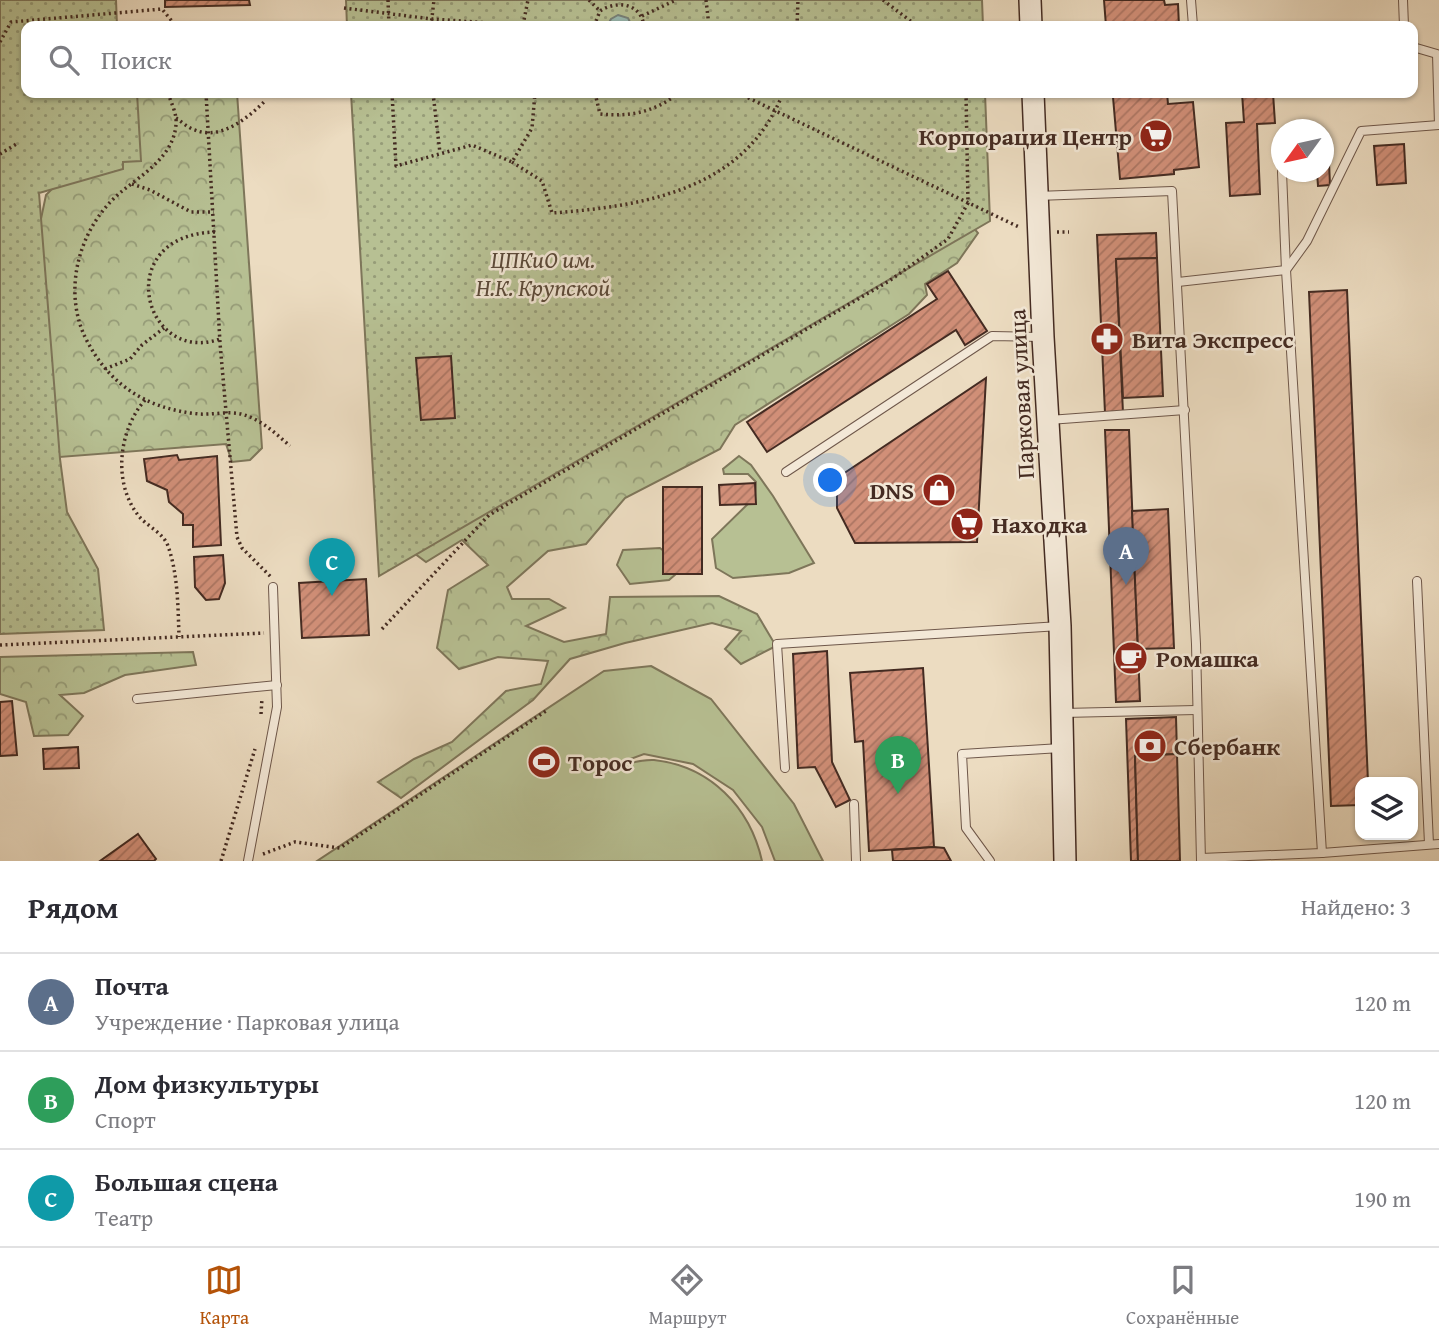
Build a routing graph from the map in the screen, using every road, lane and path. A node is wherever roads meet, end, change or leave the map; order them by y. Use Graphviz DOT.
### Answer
graph roads {
  1 [pos="388,0"];
  2 [pos="434,0"];
  3 [pos="528,0"];
  4 [pos="589,0"];
  5 [pos="676,0"];
  6 [pos="706,0"];
  7 [pos="798,0"];
  8 [pos="883,0"];
  9 [pos="1030,0"];
  10 [pos="1191,0"];
  11 [pos="1403,0"];
  12 [pos="615,1"];
  13 [pos="344,8"];
  14 [pos="600,11"];
  15 [pos="389,14"];
  16 [pos="642,16"];
  17 [pos="432,19"];
  18 [pos="172,21"];
  19 [pos="389,21"];
  20 [pos="458,21"];
  21 [pos="524,21"];
  22 [pos="596,21"];
  23 [pos="643,21"];
  24 [pos="708,21"];
  25 [pos="797,21"];
  26 [pos="910,21"];
  27 [pos="1031,21"];
  28 [pos="1193,21"];
  29 [pos="1404,21"];
  30 [pos="0,42"];
  31 [pos="1418,48"];
  32 [pos="1438,54"];
  33 [pos="170,98"];
  34 [pos="206,98"];
  35 [pos="392,98"];
  36 [pos="434,98"];
  37 [pos="535,98"];
  38 [pos="596,98"];
  39 [pos="672,98"];
  40 [pos="749,98"];
  41 [pos="781,98"];
  42 [pos="966,98"];
  43 [pos="1033,98"];
  44 [pos="266,100"];
  45 [pos="776,111"];
  46 [pos="176,118"];
  47 [pos="1439,125"];
  48 [pos="209,132"];
  49 [pos="18,143"];
  50 [pos="440,153"];
  51 [pos="0,154"];
  52 [pos="512,162"];
  53 [pos="1282,182"];
  54 [pos="132,184"];
  55 [pos="1038,196"];
  56 [pos="968,203"];
  57 [pos="214,212"];
  58 [pos="215,232"];
  59 [pos="1039,232"];
  60 [pos="1069,232"];
  61 [pos="1286,270"];
  62 [pos="1178,282"];
  63 [pos="164,328"];
  64 [pos="1043,337"];
  65 [pos="220,339"];
  66 [pos="105,369"];
  67 [pos="145,400"];
  68 [pos="1185,410"];
  69 [pos="226,413"];
  70 [pos="1048,420"];
  71 [pos="290,446"];
  72 [pos="786,472"];
  73 [pos="1417,581"];
  74 [pos="274,587"];
  75 [pos="1060,626"];
  76 [pos="382,629"];
  77 [pos="276,632"];
  78 [pos="179,637"];
  79 [pos="0,645"];
  80 [pos="277,685"];
  81 [pos="263,687"];
  82 [pos="137,699"];
  83 [pos="1196,710"];
  84 [pos="546,711"];
  85 [pos="1060,713"];
  86 [pos="261,720"];
  87 [pos="256,744"];
  88 [pos="1061,748"];
  89 [pos="785,768"];
  90 [pos="854,804"];
  91 [pos="1429,844"];
  92 [pos="1439,844"];
  93 [pos="1322,853"];
  94 [pos="248,860"];
  95 [pos="1201,860"];
  96 [pos="221,861"];
  97 [pos="856,861"];
  98 [pos="990,861"];
  99 [pos="1065,861"];
  1 -- 15 [label="path"];
  2 -- 17 [label="path"];
  3 -- 21 [label="path"];
  4 -- 14 [label="path"];
  5 -- 16 [label="path"];
  6 -- 24 [label="path"];
  7 -- 25 [label="path"];
  8 -- 26 [label="path"];
  9 -- 27 [label="main road"];
  10 -- 28 [label="lane"];
  11 -- 29 [label="lane"];
  12 -- 14 [label="path"];
  12 -- 16 [label="path"];
  13 -- 15 [label="path"];
  14 -- 22 [label="path"];
  15 -- 17 [label="path"];
  15 -- 19 [label="path"];
  16 -- 23 [label="path"];
  17 -- 20 [label="path"];
  18 -- 30 [label="path"];
  31 -- 32 [label="lane"];
  32 -- 47 [label="lane"];
  33 -- 46 [label="path"];
  34 -- 48 [label="path"];
  35 -- 50 [label="path"];
  36 -- 50 [label="path"];
  37 -- 52 [label="path"];
  38 -- 39 [label="path"];
  40 -- 45 [label="path"];
  41 -- 45 [label="path"];
  42 -- 56 [label="path"];
  43 -- 55 [label="main road, Парковая улица"];
  44 -- 48 [label="path"];
  45 -- 52 [label="path"];
  45 -- 56 [label="path"];
  46 -- 48 [label="path"];
  46 -- 54 [label="path"];
  47 -- 61 [label="lane"];
  48 -- 57 [label="path"];
  49 -- 51 [label="path"];
  50 -- 52 [label="path"];
  53 -- 61 [label="lane"];
  54 -- 57 [label="path"];
  54 -- 66 [label="path"];
  55 -- 59 [label="main road, Парковая улица"];
  55 -- 62 [label="lane"];
  56 -- 59 [label="path"];
  56 -- 76 [label="path"];
  57 -- 58 [label="path"];
  58 -- 63 [label="path"];
  58 -- 65 [label="path"];
  59 -- 60 [label="path"];
  59 -- 64 [label="main road, Парковая улица"];
  61 -- 62 [label="lane"];
  61 -- 93 [label="lane"];
  62 -- 68 [label="lane"];
  63 -- 65 [label="path"];
  63 -- 66 [label="path"];
  64 -- 70 [label="main road, Парковая улица"];
  64 -- 72 [label="lane"];
  65 -- 69 [label="path"];
  66 -- 67 [label="path"];
  67 -- 69 [label="path"];
  67 -- 78 [label="path"];
  68 -- 70 [label="lane"];
  68 -- 83 [label="lane"];
  69 -- 71 [label="path"];
  69 -- 74 [label="path"];
  70 -- 75 [label="main road, Парковая улица"];
  73 -- 91 [label="lane"];
  74 -- 77 [label="lane"];
  75 -- 85 [label="main road, Парковая улица"];
  75 -- 89 [label="lane"];
  77 -- 78 [label="path"];
  77 -- 80 [label="lane"];
  78 -- 79 [label="path"];
  80 -- 81 [label="lane"];
  80 -- 94 [label="lane"];
  81 -- 82 [label="lane"];
  81 -- 86 [label="path"];
  83 -- 85 [label="lane"];
  83 -- 95 [label="lane"];
  84 -- 94 [label="path"];
  85 -- 88 [label="main road, Парковая улица"];
  87 -- 96 [label="path"];
  88 -- 98 [label="lane"];
  88 -- 99 [label="main road, Парковая улица"];
  90 -- 97 [label="lane"];
  91 -- 92 [label="lane"];
  91 -- 93 [label="lane"];
  93 -- 95 [label="lane"];
}
